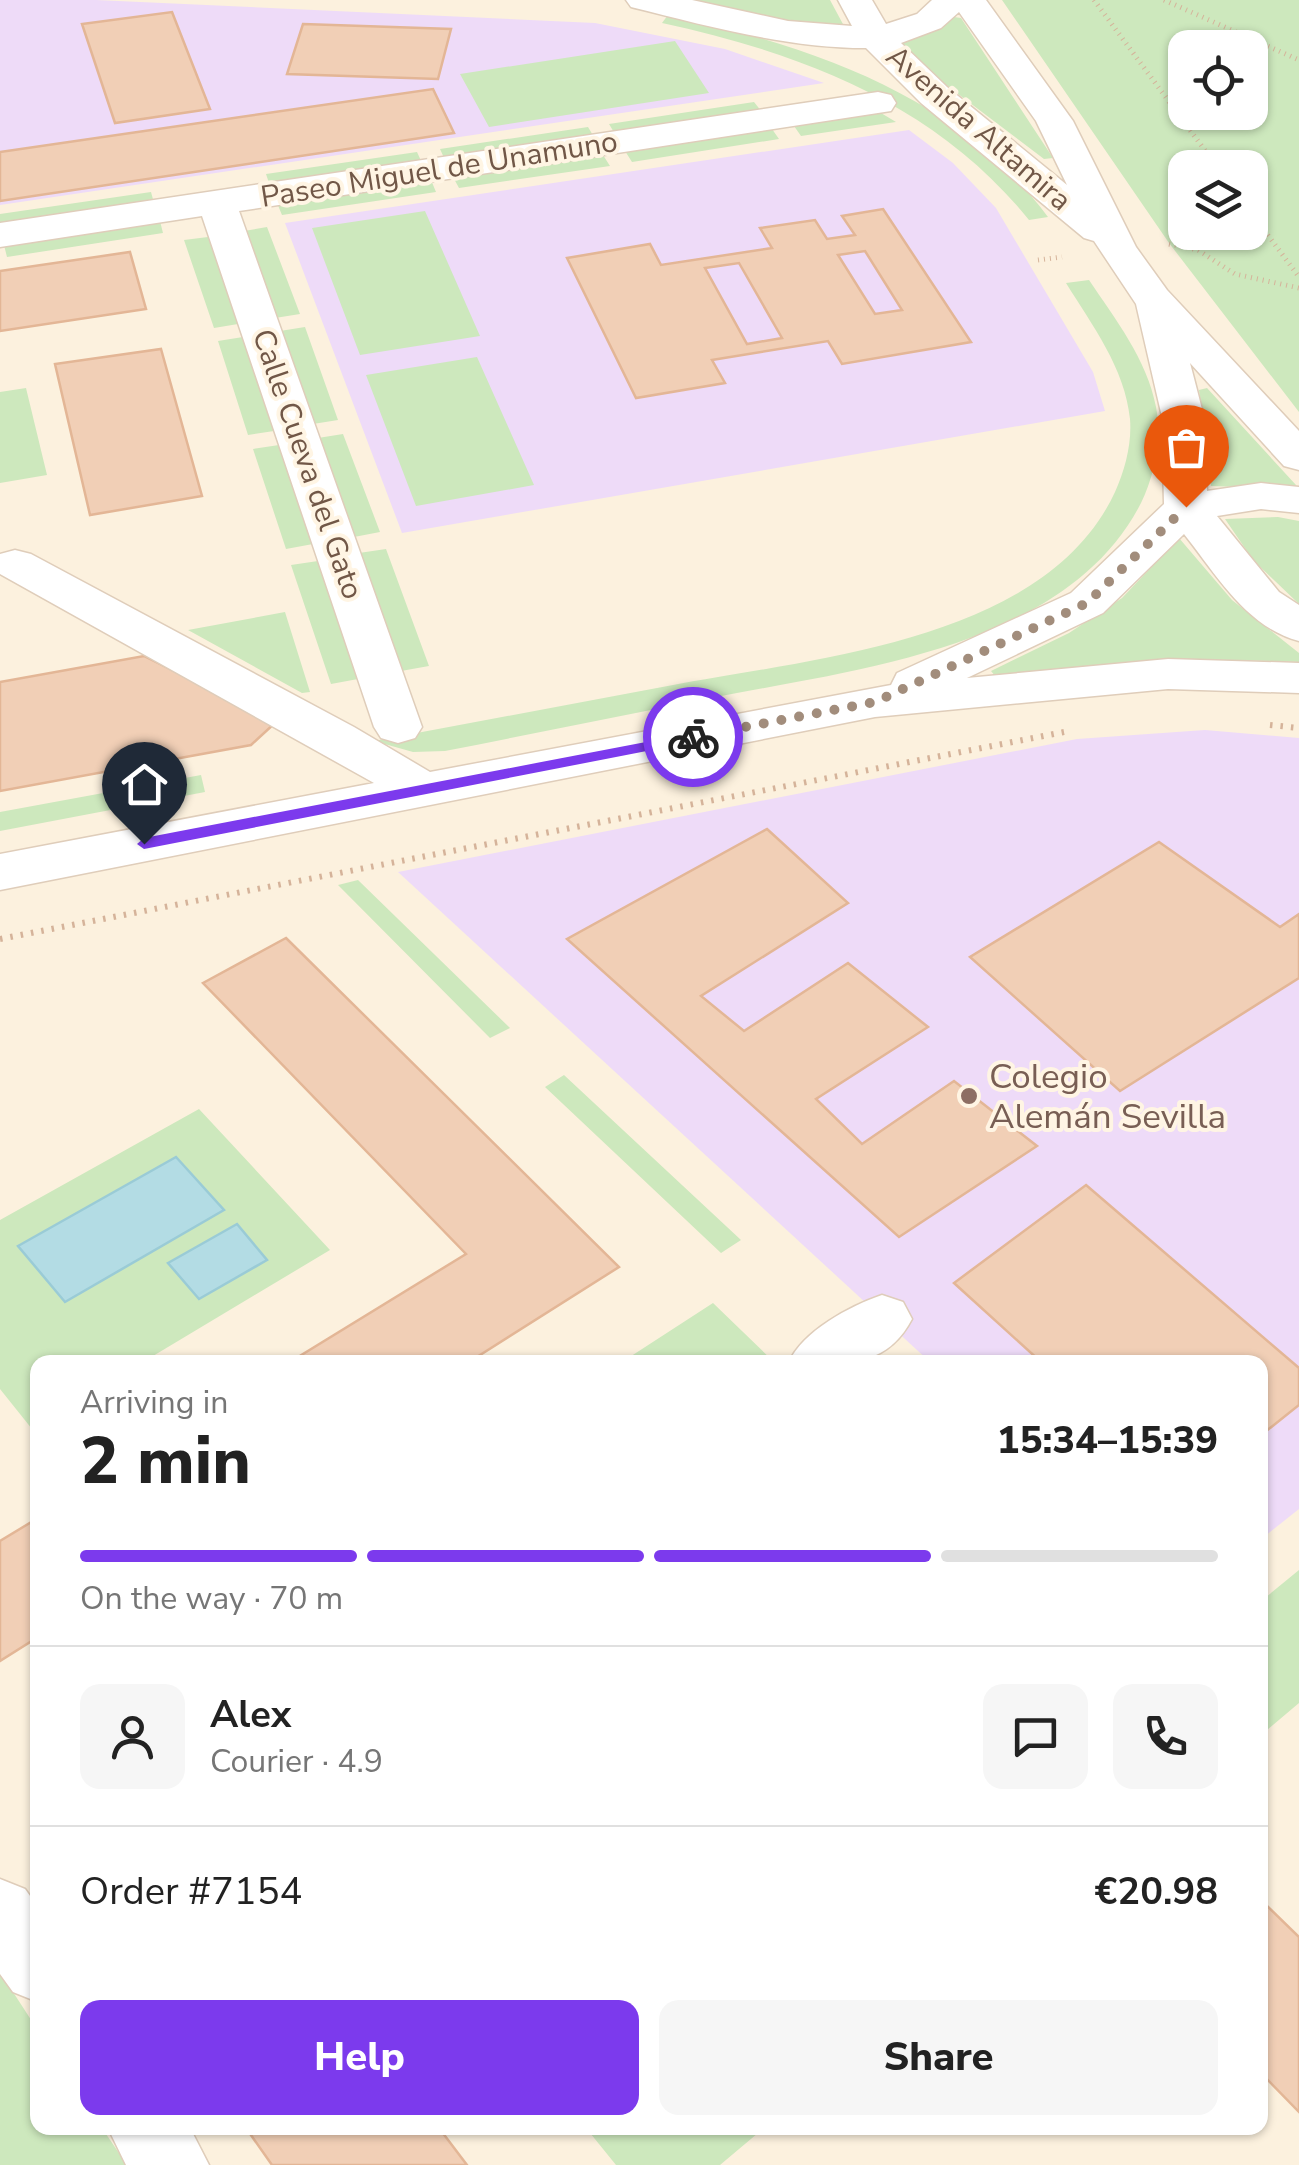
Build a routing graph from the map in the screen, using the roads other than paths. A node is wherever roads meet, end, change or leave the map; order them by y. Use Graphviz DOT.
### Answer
graph roads {
  1 [pos="643,0"];
  2 [pos="855,0"];
  3 [pos="952,0"];
  4 [pos="968,0"];
  5 [pos="875,37"];
  6 [pos="878,103"];
  7 [pos="218,202"];
  8 [pos="0,235"];
  9 [pos="1116,245"];
  10 [pos="1152,299"];
  11 [pos="1299,458"];
  12 [pos="1299,500"];
  13 [pos="1186,507"];
  14 [pos="15,564"];
  15 [pos="1299,626"];
  16 [pos="1299,678"];
  17 [pos="875,702"];
  18 [pos="398,726"];
  19 [pos="423,790"];
  20 [pos="0,872"];
  21 [pos="882,1319"];
  22 [pos="828,1355"];
  23 [pos="150,2135"];
  24 [pos="170,2165"];
  1 -- 5 [label="street"];
  2 -- 5 [label="street, Avenida Altamira"];
  3 -- 5 [label="street"];
  4 -- 9 [label="street, Avenida Altamira"];
  5 -- 9 [label="street, Avenida Altamira"];
  6 -- 7 [label="street, Paseo Miguel de Unamuno"];
  7 -- 8 [label="street, Paseo Miguel de Unamuno"];
  7 -- 18 [label="street, Calle Cueva del Gato"];
  9 -- 10 [label="street, Avenida Altamira"];
  10 -- 11 [label="street, Avenida Altamira"];
  10 -- 13 [label="street, Avenida Altamira"];
  12 -- 13 [label="street"];
  13 -- 15 [label="street"];
  13 -- 17 [label="street"];
  14 -- 19 [label="street"];
  16 -- 17 [label="street"];
  17 -- 19 [label="street"];
  19 -- 20 [label="street"];
  21 -- 22 [label="street"];
  23 -- 24 [label="street"];
}
